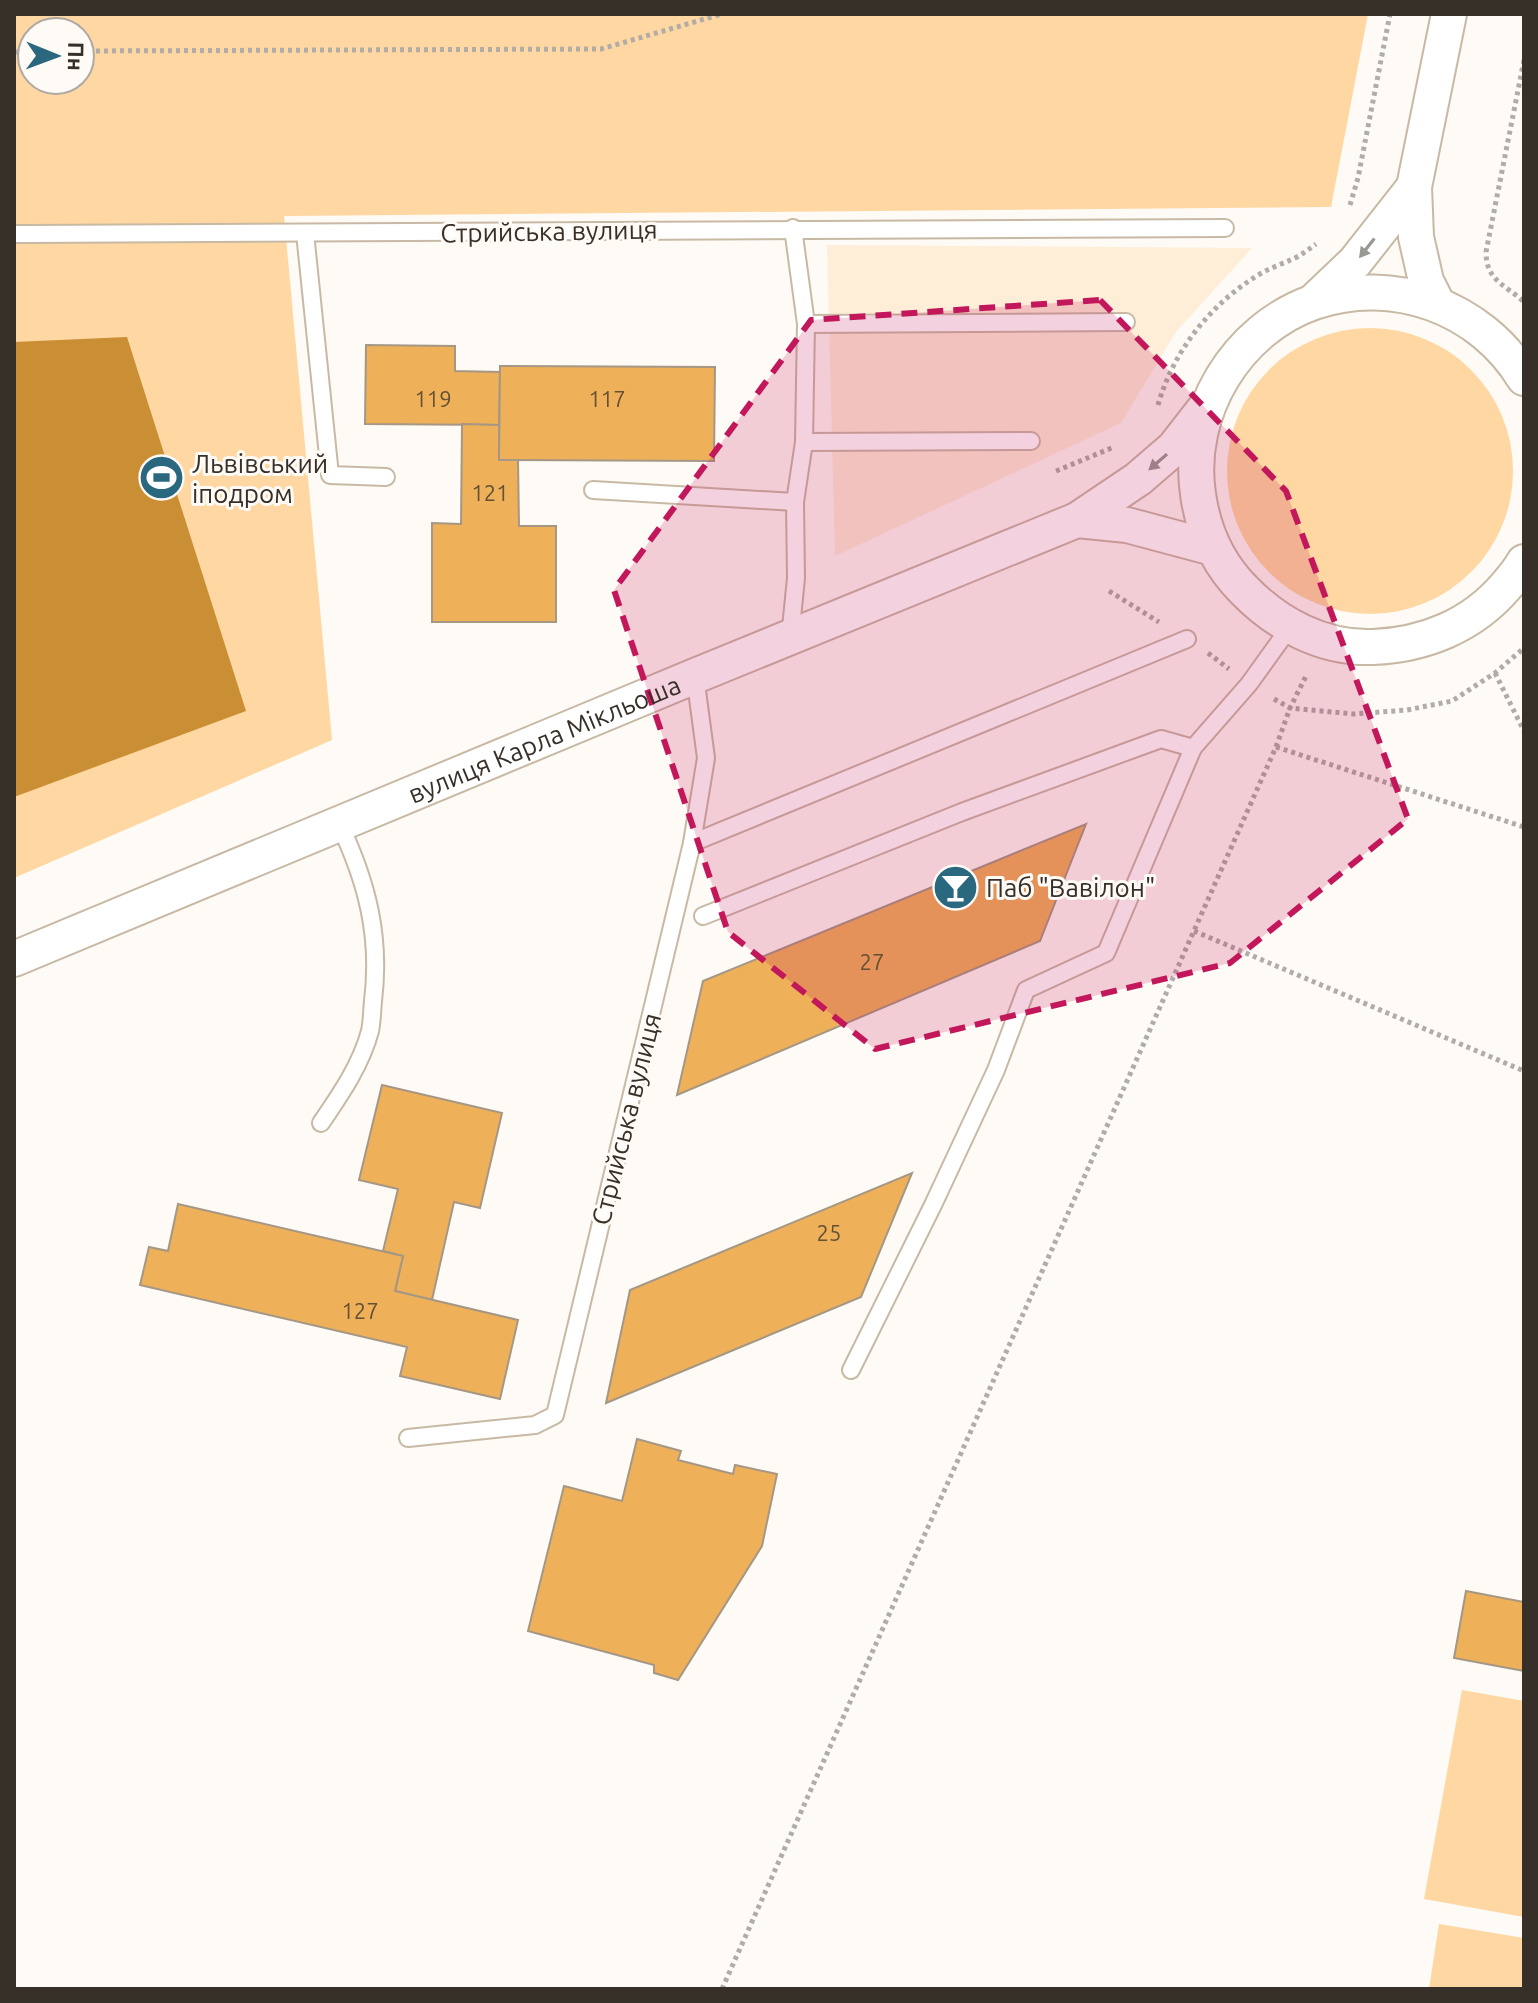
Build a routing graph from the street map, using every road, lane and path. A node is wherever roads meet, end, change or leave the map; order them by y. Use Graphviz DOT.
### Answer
graph roads {
  1 [pos="722,14"];
  2 [pos="1390,14"];
  3 [pos="1449,14"];
  4 [pos="96,51"];
  5 [pos="1524,60"];
  6 [pos="1358,178"];
  7 [pos="1414,187"];
  8 [pos="793,228"];
  9 [pos="1225,228"];
  10 [pos="305,233"];
  11 [pos="14,234"];
  12 [pos="1313,302"];
  13 [pos="1524,302"];
  14 [pos="1438,305"];
  15 [pos="1126,322"];
  16 [pos="806,324"];
  17 [pos="1524,378"];
  18 [pos="1209,403"];
  19 [pos="1031,441"];
  20 [pos="804,442"];
  21 [pos="386,477"];
  22 [pos="593,490"];
  23 [pos="795,502"];
  24 [pos="1077,520"];
  25 [pos="1213,548"];
  26 [pos="1524,562"];
  27 [pos="1290,627"];
  28 [pos="790,638"];
  29 [pos="1187,639"];
  30 [pos="1495,673"];
  31 [pos="695,676"];
  32 [pos="1290,708"];
  33 [pos="1524,731"];
  34 [pos="1276,747"];
  35 [pos="1193,748"];
  36 [pos="339,823"];
  37 [pos="1524,827"];
  38 [pos="692,843"];
  39 [pos="703,916"];
  40 [pos="1194,931"];
  41 [pos="14,959"];
  42 [pos="1524,1071"];
  43 [pos="321,1123"];
  44 [pos="851,1370"];
  45 [pos="408,1438"];
  46 [pos="722,1989"];
  1 -- 4 [label="path"];
  2 -- 6 [label="path"];
  3 -- 7 [label="street, вулиця Карла Мікльоша"];
  5 -- 13 [label="path"];
  7 -- 12 [label="street, вулиця Карла Мікльоша, one-way"];
  7 -- 14 [label="street, вулиця Карла Мікльоша"];
  8 -- 9 [label="lane, Стрийська вулиця"];
  8 -- 10 [label="lane, Стрийська вулиця"];
  8 -- 16 [label="lane"];
  10 -- 11 [label="lane, Стрийська вулиця"];
  10 -- 21 [label="lane"];
  12 -- 14 [label="street, вулиця Карла Мікльоша"];
  12 -- 18 [label="street, вулиця Карла Мікльоша"];
  14 -- 17 [label="street, вулиця Карла Мікльоша"];
  15 -- 16 [label="lane"];
  16 -- 20 [label="lane"];
  18 -- 24 [label="street, вулиця Карла Мікльоша, one-way"];
  18 -- 25 [label="street, вулиця Карла Мікльоша"];
  19 -- 20 [label="lane"];
  20 -- 23 [label="lane"];
  22 -- 23 [label="lane"];
  23 -- 28 [label="lane"];
  24 -- 25 [label="street, вулиця Карла Мікльоша"];
  24 -- 28 [label="street, вулиця Карла Мікльоша"];
  25 -- 27 [label="street, вулиця Карла Мікльоша"];
  26 -- 27 [label="street, вулиця Карла Мікльоша"];
  27 -- 35 [label="lane"];
  28 -- 31 [label="street, вулиця Карла Мікльоша"];
  29 -- 38 [label="lane"];
  30 -- 33 [label="path"];
  31 -- 36 [label="street, вулиця Карла Мікльоша"];
  31 -- 38 [label="lane, Стрийська вулиця"];
  32 -- 34 [label="path"];
  34 -- 37 [label="path"];
  34 -- 40 [label="path"];
  35 -- 39 [label="lane"];
  35 -- 44 [label="lane"];
  36 -- 41 [label="street, вулиця Карла Мікльоша"];
  36 -- 43 [label="lane"];
  38 -- 45 [label="lane, Стрийська вулиця"];
  40 -- 42 [label="path"];
  40 -- 46 [label="path"];
}
